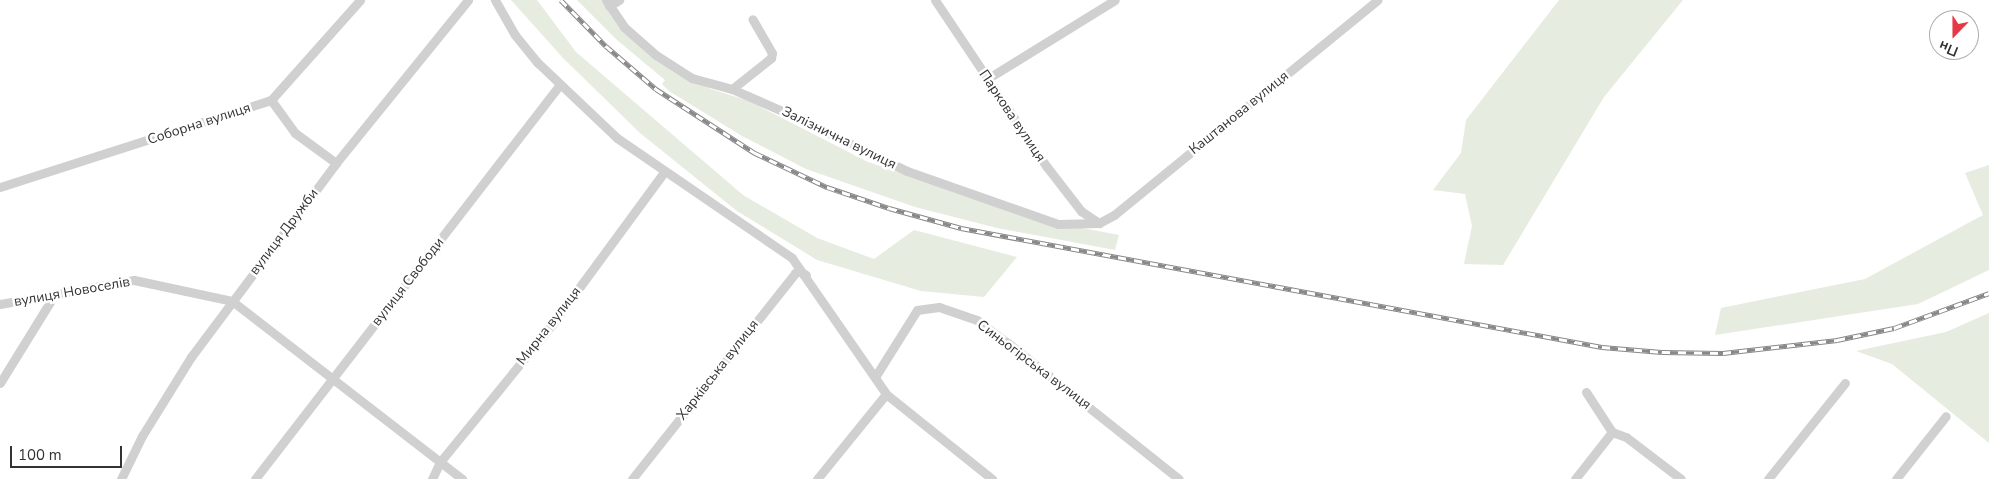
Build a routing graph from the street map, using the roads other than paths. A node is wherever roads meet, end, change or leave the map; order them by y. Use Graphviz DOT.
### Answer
graph roads {
  1 [pos="360,0"];
  2 [pos="468,0"];
  3 [pos="495,0"];
  4 [pos="619,0"];
  5 [pos="935,0"];
  6 [pos="1115,0"];
  7 [pos="1378,0"];
  8 [pos="607,3"];
  9 [pos="752,20"];
  10 [pos="987,79"];
  11 [pos="560,85"];
  12 [pos="732,89"];
  13 [pos="270,100"];
  14 [pos="336,163"];
  15 [pos="665,172"];
  16 [pos="0,187"];
  17 [pos="1099,223"];
  18 [pos="808,276"];
  19 [pos="55,294"];
  20 [pos="232,301"];
  21 [pos="0,304"];
  22 [pos="875,377"];
  23 [pos="333,379"];
  24 [pos="0,383"];
  25 [pos="1845,383"];
  26 [pos="1586,392"];
  27 [pos="886,394"];
  28 [pos="1946,416"];
  29 [pos="1612,432"];
  30 [pos="440,462"];
  31 [pos="122,479"];
  32 [pos="255,479"];
  33 [pos="432,479"];
  34 [pos="462,479"];
  35 [pos="632,479"];
  36 [pos="817,479"];
  37 [pos="992,479"];
  38 [pos="1179,479"];
  39 [pos="1575,479"];
  40 [pos="1681,479"];
  41 [pos="1768,479"];
  42 [pos="1896,479"];
  1 -- 13 [label="street"];
  2 -- 14 [label="street, вулиця Дружби"];
  3 -- 11 [label="street"];
  4 -- 8 [label="street"];
  5 -- 10 [label="street, Паркова вулиця"];
  6 -- 10 [label="street"];
  7 -- 17 [label="street, Каштанова вулиця"];
  8 -- 12 [label="street, Залізнична вулиця"];
  9 -- 12 [label="street"];
  10 -- 17 [label="street, Паркова вулиця"];
  11 -- 15 [label="street"];
  11 -- 23 [label="street, вулиця Свободи"];
  12 -- 17 [label="street, Залізнична вулиця"];
  13 -- 14 [label="street"];
  13 -- 16 [label="street, Соборна вулиця"];
  14 -- 20 [label="street, вулиця Дружби"];
  15 -- 18 [label="street"];
  15 -- 30 [label="street, Мирна вулиця"];
  18 -- 22 [label="street"];
  18 -- 35 [label="street, Харківська вулиця"];
  19 -- 20 [label="street, вулиця Новоселів"];
  19 -- 21 [label="street, вулиця Новоселів"];
  19 -- 24 [label="street"];
  20 -- 23 [label="street"];
  20 -- 31 [label="street, вулиця Дружби"];
  22 -- 27 [label="street"];
  22 -- 38 [label="street, Синьогірська вулиця"];
  23 -- 30 [label="street"];
  23 -- 32 [label="street, вулиця Свободи"];
  25 -- 41 [label="street"];
  26 -- 29 [label="street"];
  27 -- 36 [label="street"];
  27 -- 37 [label="street"];
  28 -- 42 [label="street"];
  29 -- 39 [label="street"];
  29 -- 40 [label="street"];
  30 -- 33 [label="street, Мирна вулиця"];
  30 -- 34 [label="street"];
}
